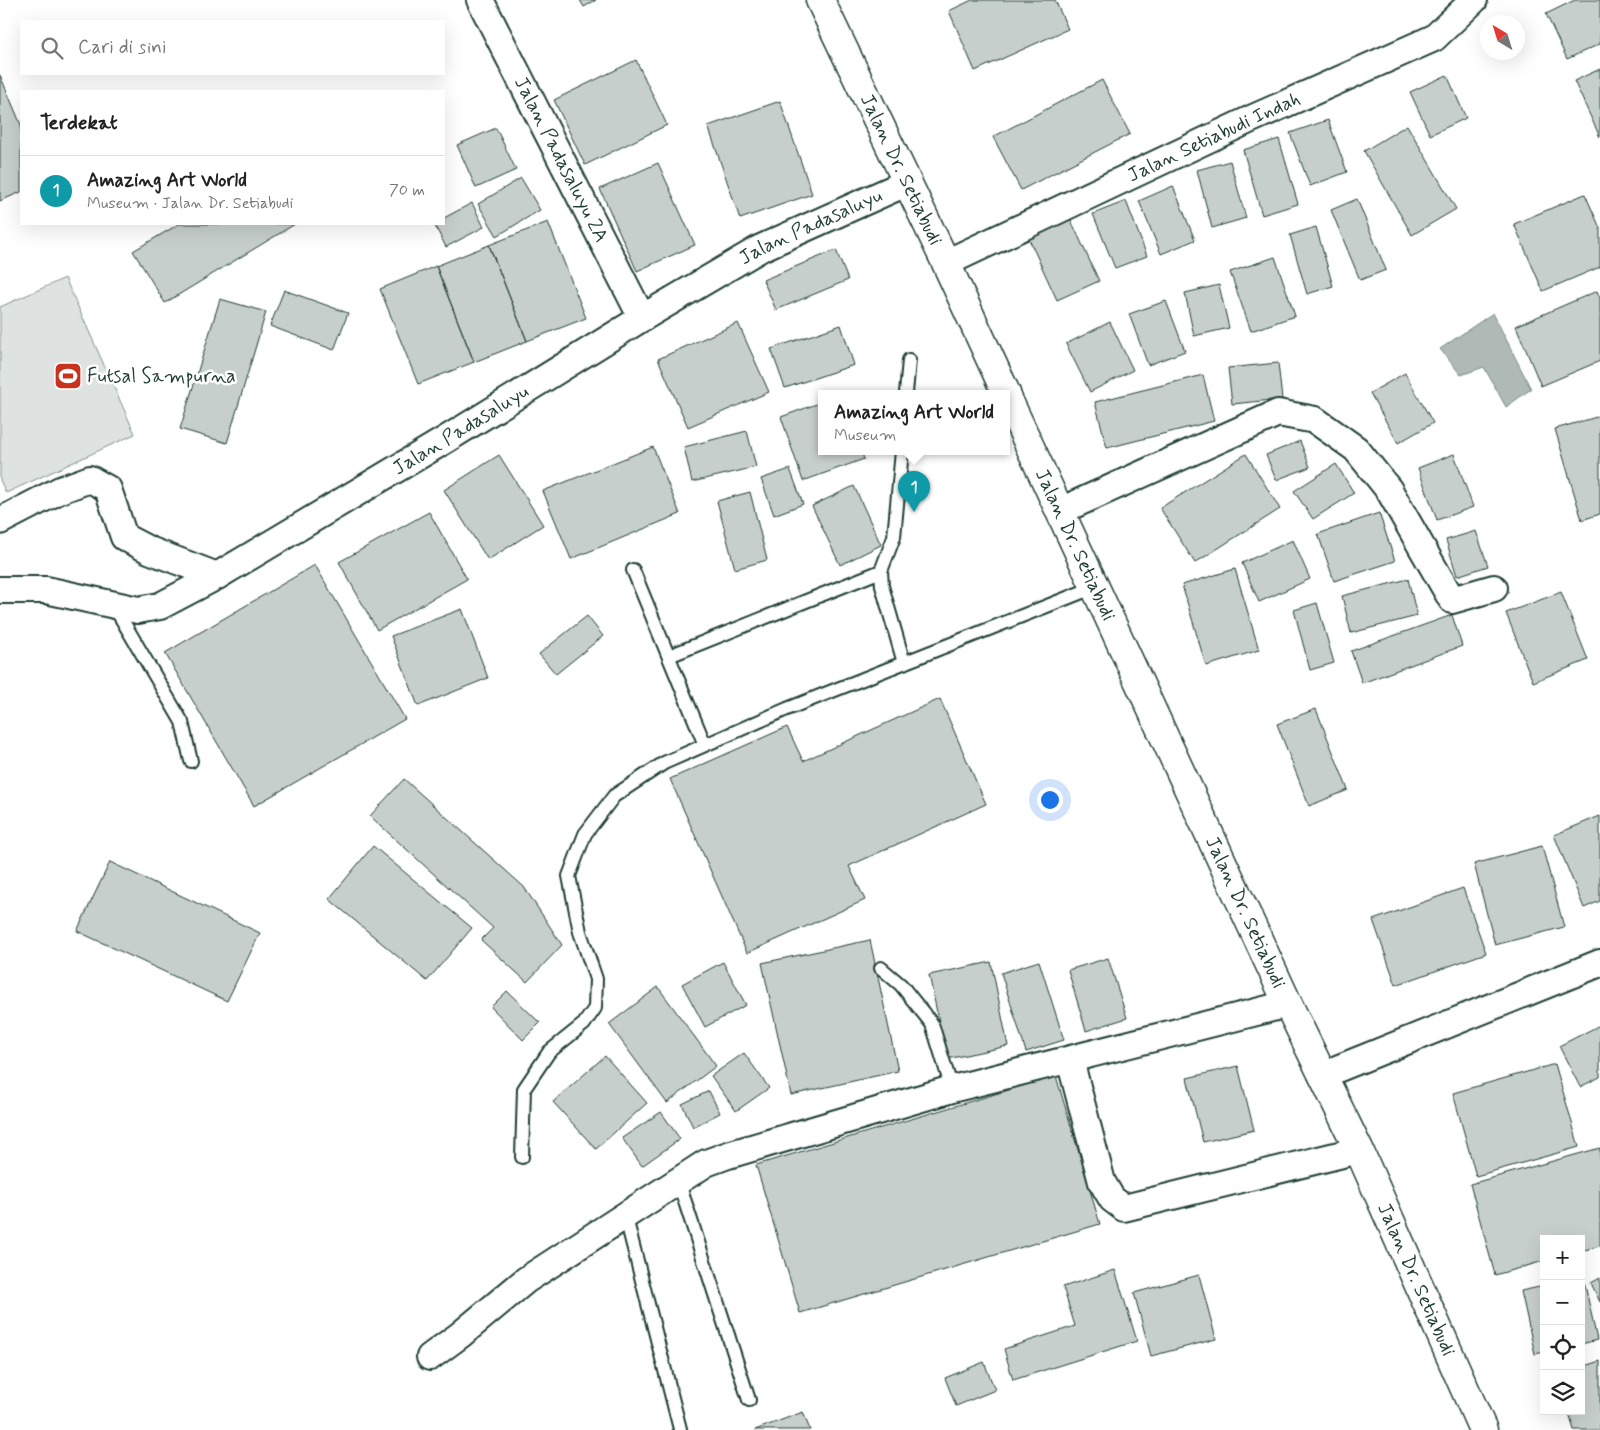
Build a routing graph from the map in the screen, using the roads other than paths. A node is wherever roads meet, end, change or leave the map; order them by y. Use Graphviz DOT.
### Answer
graph roads {
  1 [pos="480,0"];
  2 [pos="820,0"];
  3 [pos="1474,0"];
  4 [pos="906,183"];
  5 [pos="946,263"];
  6 [pos="642,318"];
  7 [pos="909,360"];
  8 [pos="906,390"];
  9 [pos="1004,390"];
  10 [pos="1010,403"];
  11 [pos="902,455"];
  12 [pos="1060,511"];
  13 [pos="0,521"];
  14 [pos="633,570"];
  15 [pos="881,571"];
  16 [pos="217,576"];
  17 [pos="1096,587"];
  18 [pos="1494,588"];
  19 [pos="0,590"];
  20 [pos="113,604"];
  21 [pos="669,656"];
  22 [pos="904,663"];
  23 [pos="706,745"];
  24 [pos="191,761"];
  25 [pos="1600,963"];
  26 [pos="882,968"];
  27 [pos="1288,1004"];
  28 [pos="1070,1060"];
  29 [pos="1322,1075"];
  30 [pos="952,1089"];
  31 [pos="1359,1150"];
  32 [pos="522,1157"];
  33 [pos="678,1180"];
  34 [pos="625,1214"];
  35 [pos="430,1356"];
  36 [pos="749,1400"];
  37 [pos="680,1429"];
  38 [pos="1483,1430"];
  1 -- 6 [label="street, Jalan Padasaluyu 2A"];
  2 -- 4 [label="main road, Jalan Dr. Setiabudi"];
  3 -- 5 [label="street, Jalan Setiabudi Indah"];
  4 -- 5 [label="main road, Jalan Dr. Setiabudi"];
  4 -- 6 [label="street, Jalan Padasaluyu"];
  5 -- 9 [label="main road, Jalan Dr. Setiabudi"];
  6 -- 16 [label="street, Jalan Padasaluyu"];
  7 -- 8 [label="lane"];
  10 -- 12 [label="main road, Jalan Dr. Setiabudi"];
  11 -- 15 [label="lane"];
  12 -- 17 [label="main road, Jalan Dr. Setiabudi"];
  12 -- 18 [label="street"];
  13 -- 16 [label="street"];
  14 -- 21 [label="lane"];
  15 -- 21 [label="lane"];
  15 -- 22 [label="lane"];
  16 -- 20 [label="street, Jalan Padasaluyu"];
  17 -- 22 [label="lane"];
  17 -- 27 [label="main road, Jalan Dr. Setiabudi"];
  19 -- 20 [label="street, Jalan Padasaluyu"];
  20 -- 24 [label="lane"];
  21 -- 23 [label="lane"];
  22 -- 23 [label="lane"];
  23 -- 32 [label="lane"];
  25 -- 29 [label="street"];
  26 -- 30 [label="lane"];
  27 -- 28 [label="street"];
  27 -- 29 [label="main road, Jalan Dr. Setiabudi"];
  28 -- 30 [label="street"];
  28 -- 31 [label="street"];
  29 -- 31 [label="main road, Jalan Dr. Setiabudi"];
  30 -- 33 [label="street"];
  31 -- 38 [label="main road, Jalan Dr. Setiabudi"];
  33 -- 34 [label="street"];
  33 -- 36 [label="lane"];
  34 -- 35 [label="street"];
  34 -- 37 [label="lane"];
}
